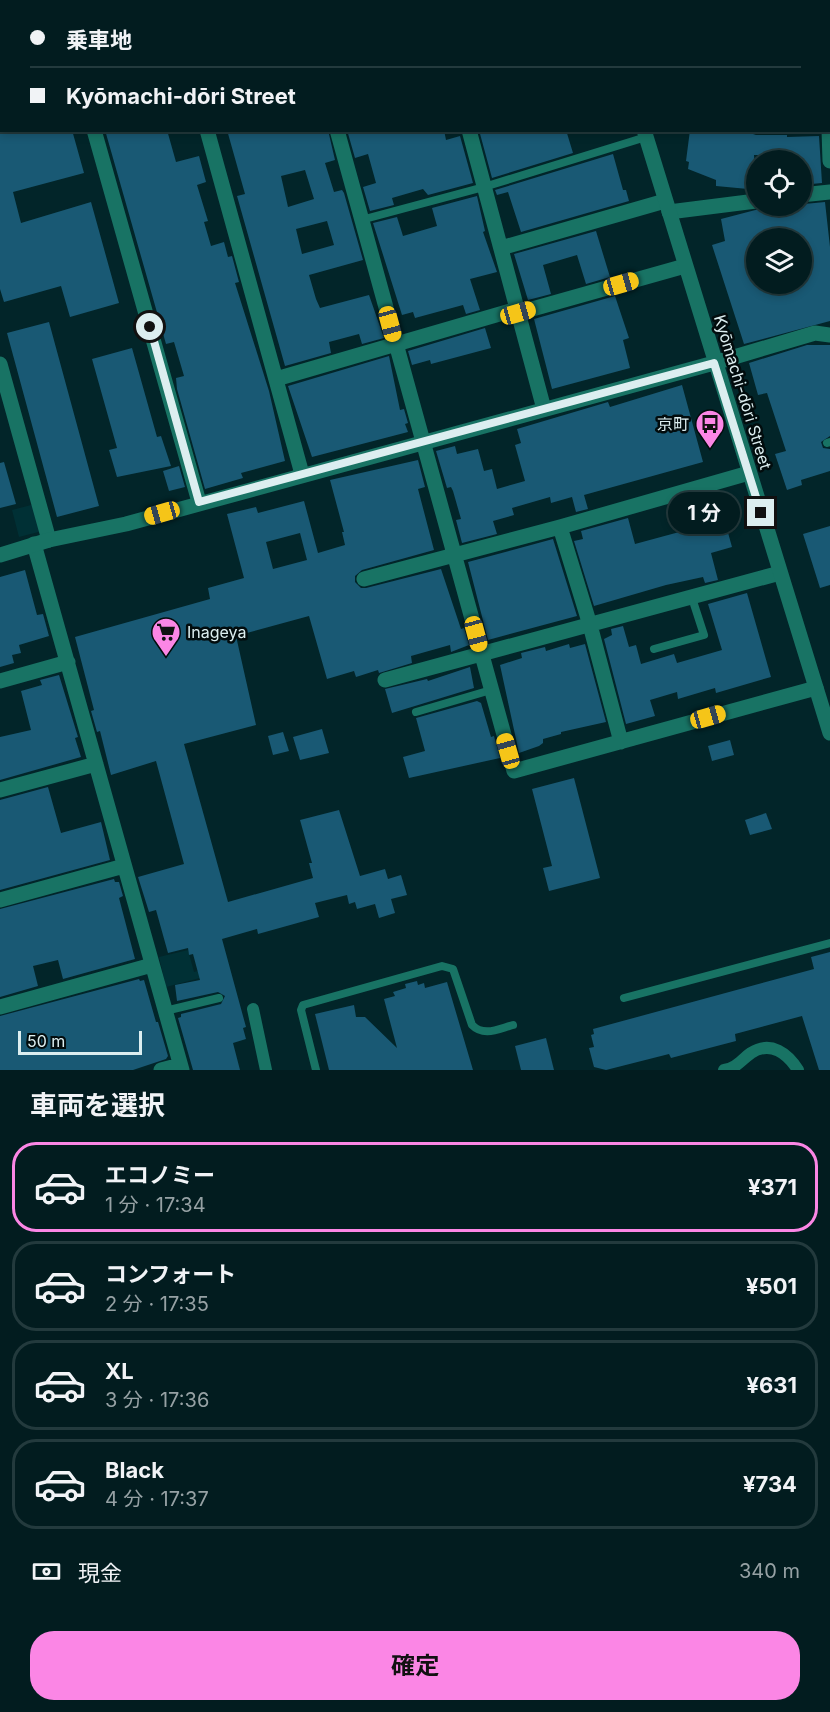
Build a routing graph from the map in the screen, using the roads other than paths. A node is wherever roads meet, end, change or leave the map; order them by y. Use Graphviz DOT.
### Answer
graph roads {
  1 [pos="95,132"];
  2 [pos="208,132"];
  3 [pos="338,132"];
  4 [pos="470,132"];
  5 [pos="829,132"];
  6 [pos="645,134"];
  7 [pos="830,162"];
  8 [pos="484,187"];
  9 [pos="830,192"];
  10 [pos="812,194"];
  11 [pos="746,202"];
  12 [pos="667,207"];
  13 [pos="361,220"];
  14 [pos="501,248"];
  15 [pos="685,266"];
  16 [pos="518,311"];
  17 [pos="830,335"];
  18 [pos="396,345"];
  19 [pos="714,363"];
  20 [pos="0,364"];
  21 [pos="276,379"];
  22 [pos="544,409"];
  23 [pos="422,442"];
  24 [pos="749,473"];
  25 [pos="302,474"];
  26 [pos="199,502"];
  27 [pos="560,527"];
  28 [pos="41,542"];
  29 [pos="455,554"];
  30 [pos="0,555"];
  31 [pos="780,573"];
  32 [pos="364,579"];
  33 [pos="692,598"];
  34 [pos="590,625"];
  35 [pos="654,650"];
  36 [pos="481,654"];
  37 [pos="68,662"];
  38 [pos="0,681"];
  39 [pos="385,681"];
  40 [pos="816,688"];
  41 [pos="491,690"];
  42 [pos="416,712"];
  43 [pos="829,729"];
  44 [pos="621,742"];
  45 [pos="96,764"];
  46 [pos="0,790"];
  47 [pos="124,866"];
  48 [pos="0,900"];
  49 [pos="830,943"];
  50 [pos="152,965"];
  51 [pos="219,998"];
  52 [pos="624,998"];
  53 [pos="0,1007"];
  54 [pos="254,1009"];
  55 [pos="165,1011"];
  56 [pos="513,1025"];
  57 [pos="181,1067"];
  58 [pos="162,1070"];
  59 [pos="266,1070"];
  60 [pos="316,1070"];
  61 [pos="724,1070"];
  62 [pos="798,1070"];
  1 -- 26 [label="street"];
  2 -- 21 [label="street"];
  3 -- 13 [label="street"];
  4 -- 8 [label="street"];
  5 -- 7 [label="street"];
  6 -- 8 [label="lane"];
  6 -- 12 [label="street, Kyōmachi-dōri Street"];
  8 -- 13 [label="lane"];
  8 -- 14 [label="street"];
  9 -- 10 [label="street"];
  11 -- 12 [label="street"];
  12 -- 14 [label="street"];
  12 -- 15 [label="street, Kyōmachi-dōri Street"];
  13 -- 18 [label="street"];
  14 -- 16 [label="street"];
  15 -- 16 [label="street"];
  15 -- 19 [label="street, Kyōmachi-dōri Street"];
  16 -- 18 [label="street"];
  16 -- 22 [label="street"];
  17 -- 19 [label="street"];
  18 -- 21 [label="street"];
  18 -- 23 [label="street"];
  19 -- 22 [label="street"];
  19 -- 24 [label="street, Kyōmachi-dōri Street"];
  20 -- 28 [label="street"];
  21 -- 25 [label="street"];
  22 -- 23 [label="street"];
  23 -- 25 [label="street"];
  23 -- 29 [label="street"];
  24 -- 27 [label="street"];
  24 -- 31 [label="street, Kyōmachi-dōri Street"];
  25 -- 26 [label="street"];
  26 -- 28 [label="street"];
  27 -- 29 [label="street"];
  27 -- 34 [label="street"];
  28 -- 30 [label="street"];
  28 -- 37 [label="street"];
  29 -- 32 [label="street"];
  29 -- 36 [label="street"];
  31 -- 33 [label="street"];
  31 -- 40 [label="street, Kyōmachi-dōri Street"];
  33 -- 34 [label="street"];
  33 -- 35 [label="lane"];
  34 -- 36 [label="street"];
  34 -- 44 [label="street"];
  36 -- 39 [label="street"];
  36 -- 41 [label="street"];
  37 -- 38 [label="street"];
  37 -- 45 [label="street"];
  40 -- 43 [label="street, Kyōmachi-dōri Street"];
  40 -- 44 [label="street"];
  41 -- 42 [label="lane"];
  41 -- 44 [label="street"];
  45 -- 46 [label="street"];
  45 -- 47 [label="street"];
  47 -- 48 [label="street"];
  47 -- 50 [label="street"];
  49 -- 52 [label="lane"];
  50 -- 53 [label="street"];
  50 -- 55 [label="street"];
  51 -- 55 [label="lane"];
  54 -- 59 [label="street"];
  55 -- 57 [label="street"];
  56 -- 60 [label="lane"];
  57 -- 58 [label="street"];
  61 -- 62 [label="street"];
}
